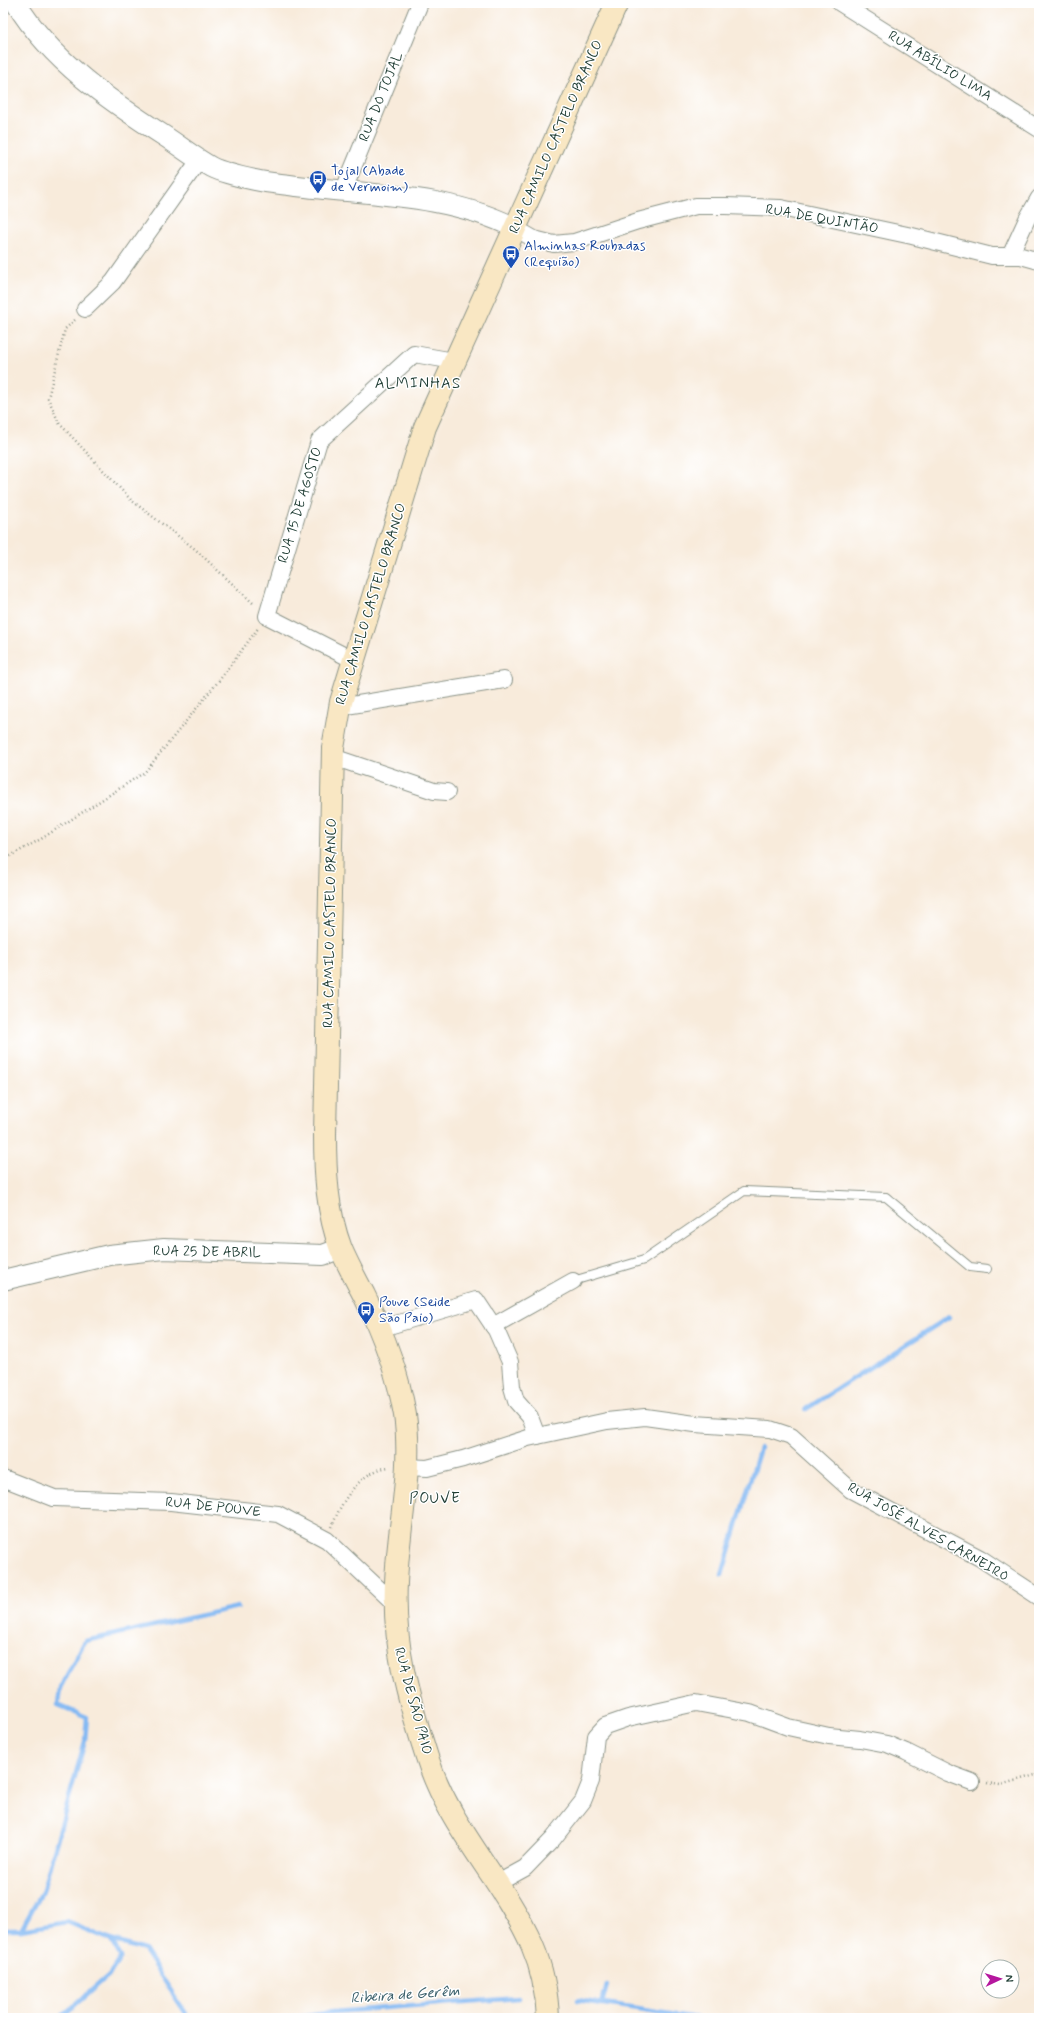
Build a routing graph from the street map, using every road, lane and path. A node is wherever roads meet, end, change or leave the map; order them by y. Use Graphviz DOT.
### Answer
graph roads {
  1 [pos="16,3"];
  2 [pos="420,3"];
  3 [pos="617,3"];
  4 [pos="840,3"];
  5 [pos="1039,129"];
  6 [pos="200,159"];
  7 [pos="343,192"];
  8 [pos="1039,198"];
  9 [pos="516,228"];
  10 [pos="1010,256"];
  11 [pos="1039,260"];
  12 [pos="85,309"];
  13 [pos="454,361"];
  14 [pos="267,616"];
  15 [pos="353,660"];
  16 [pos="504,680"];
  17 [pos="340,707"];
  18 [pos="333,757"];
  19 [pos="447,792"];
  20 [pos="3,860"];
  21 [pos="341,1248"];
  22 [pos="987,1268"];
  23 [pos="3,1280"];
  24 [pos="573,1281"];
  25 [pos="493,1326"];
  26 [pos="379,1330"];
  27 [pos="537,1436"];
  28 [pos="407,1467"];
  29 [pos="3,1478"];
  30 [pos="327,1540"];
  31 [pos="1039,1597"];
  32 [pos="395,1604"];
  33 [pos="1039,1774"];
  34 [pos="972,1782"];
  35 [pos="496,1884"];
  36 [pos="548,2018"];
  1 -- 6 [label="street"];
  2 -- 7 [label="street, RUA DO TOJAL"];
  3 -- 9 [label="main road, RUA CAMILO CASTELO BRANCO"];
  4 -- 5 [label="street, RUA ABÍLIO LIMA"];
  6 -- 7 [label="street"];
  6 -- 12 [label="street"];
  7 -- 9 [label="street"];
  8 -- 10 [label="street"];
  9 -- 10 [label="street, RUA DE QUINTÃO"];
  9 -- 13 [label="main road, RUA CAMILO CASTELO BRANCO"];
  10 -- 11 [label="street, RUA DE QUINTÃO"];
  12 -- 14 [label="path"];
  13 -- 14 [label="street, RUA 15 DE AGOSTO"];
  13 -- 15 [label="main road, RUA CAMILO CASTELO BRANCO"];
  14 -- 15 [label="street"];
  14 -- 20 [label="path"];
  15 -- 17 [label="main road, RUA CAMILO CASTELO BRANCO"];
  16 -- 17 [label="street"];
  17 -- 18 [label="main road, RUA CAMILO CASTELO BRANCO"];
  18 -- 19 [label="street"];
  18 -- 21 [label="main road, RUA CAMILO CASTELO BRANCO"];
  21 -- 23 [label="street, RUA 25 DE ABRIL"];
  21 -- 26 [label="main road, RUA DE SÃO PAIO"];
  22 -- 24 [label="lane"];
  24 -- 25 [label="street"];
  25 -- 26 [label="street"];
  25 -- 27 [label="street"];
  26 -- 28 [label="main road, RUA DE SÃO PAIO"];
  27 -- 28 [label="street, RUA JOSÉ ALVES CARNEIRO"];
  27 -- 31 [label="street, RUA JOSÉ ALVES CARNEIRO"];
  28 -- 30 [label="path"];
  28 -- 32 [label="main road, RUA DE SÃO PAIO"];
  29 -- 30 [label="street, RUA DE POUVE"];
  30 -- 32 [label="street, RUA DE POUVE"];
  32 -- 35 [label="main road, RUA DE SÃO PAIO"];
  33 -- 34 [label="path"];
  34 -- 35 [label="street"];
  35 -- 36 [label="main road, RUA DE SÃO PAIO"];
}
